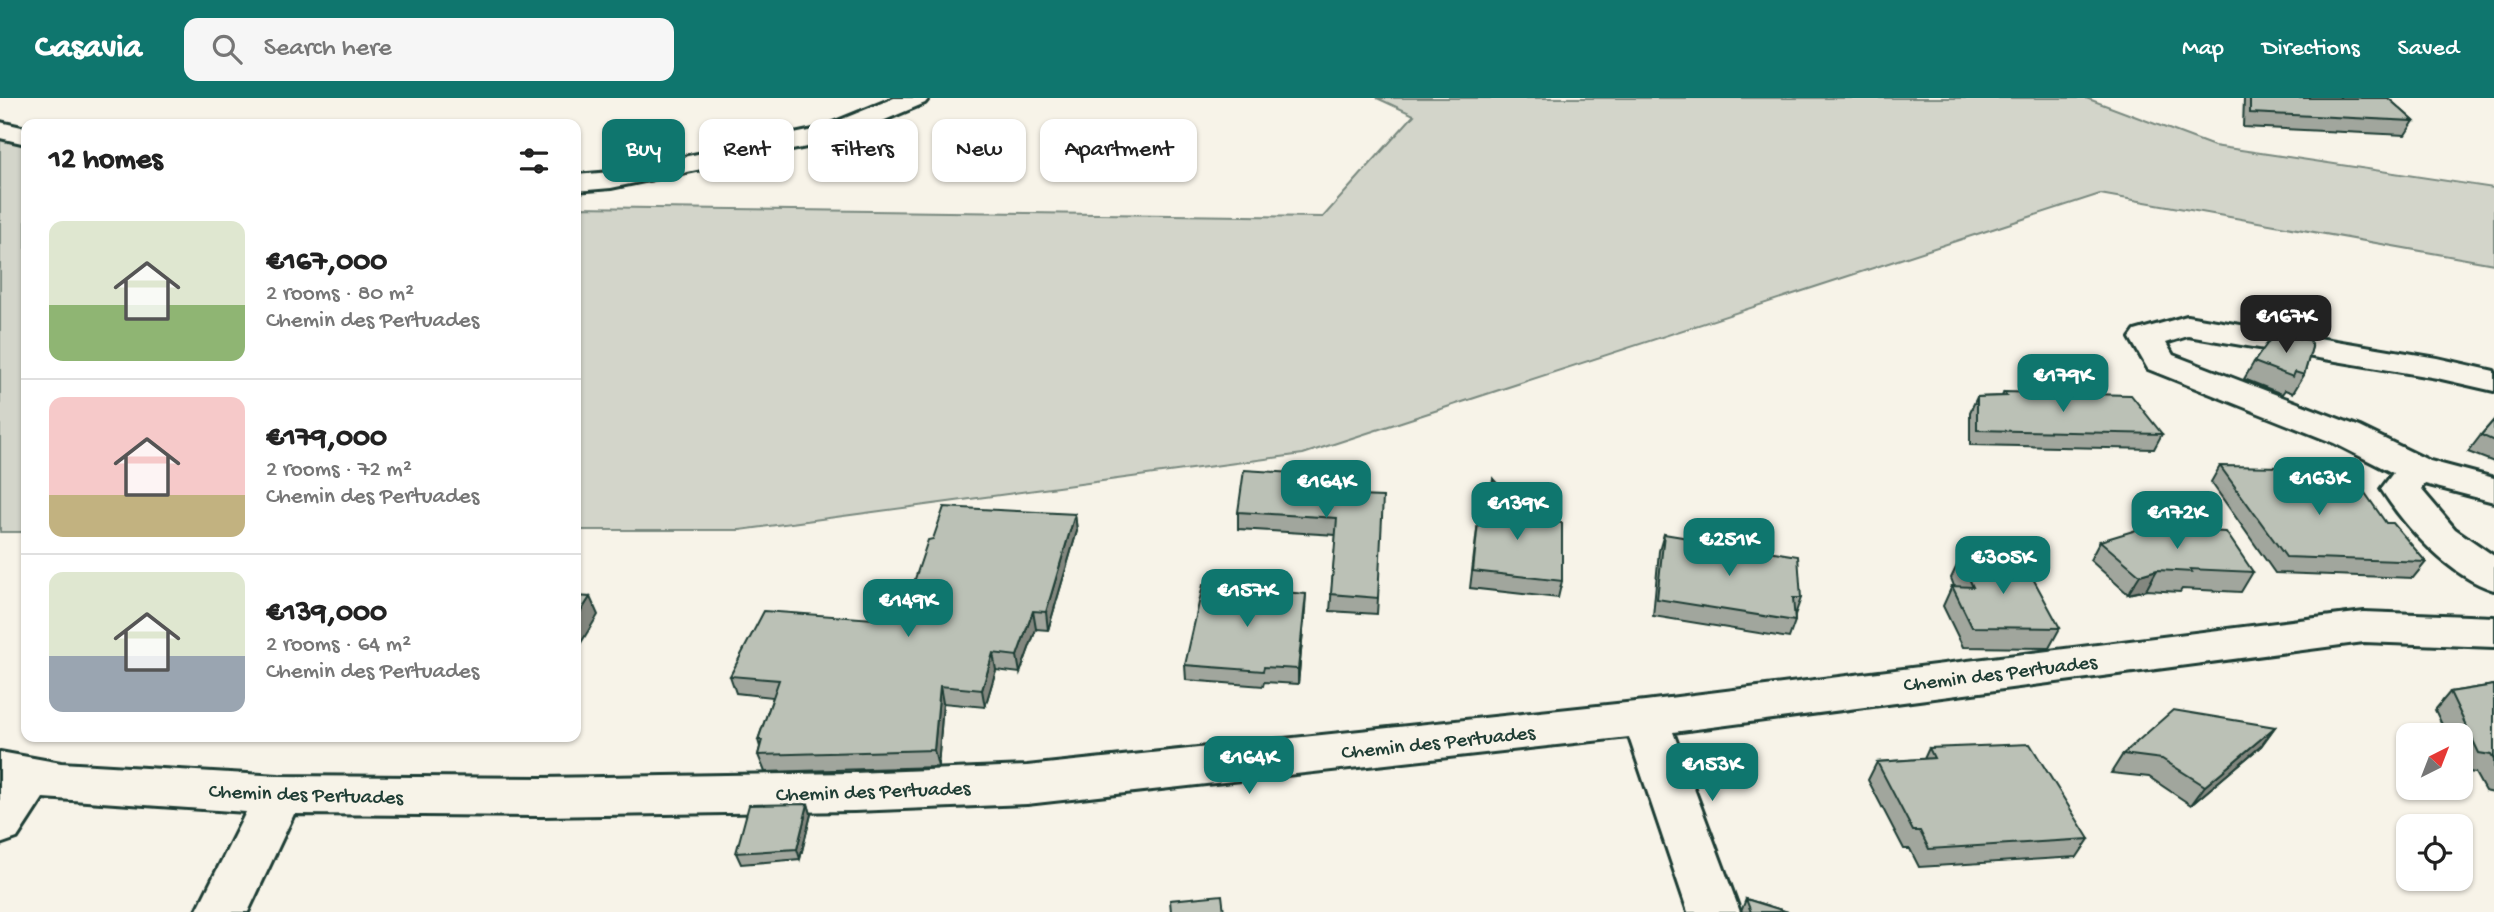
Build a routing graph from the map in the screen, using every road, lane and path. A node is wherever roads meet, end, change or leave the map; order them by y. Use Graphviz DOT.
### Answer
graph roads {
  1 [pos="916,98"];
  2 [pos="0,130"];
  3 [pos="21,135"];
  4 [pos="581,183"];
  5 [pos="2494,381"];
  6 [pos="2417,470"];
  7 [pos="2494,490"];
  8 [pos="2494,576"];
  9 [pos="2494,632"];
  10 [pos="1645,718"];
  11 [pos="16,774"];
  12 [pos="279,795"];
  13 [pos="0,824"];
  14 [pos="222,912"];
  15 [pos="1714,912"];
  1 -- 4 [label="street"];
  2 -- 3 [label="street"];
  5 -- 6 [label="street"];
  6 -- 7 [label="street"];
  6 -- 8 [label="street"];
  9 -- 10 [label="street, Chemin des Pertuades"];
  10 -- 12 [label="street, Chemin des Pertuades"];
  10 -- 15 [label="street"];
  11 -- 12 [label="street, Chemin des Pertuades"];
  11 -- 13 [label="street"];
  12 -- 14 [label="street"];
}
